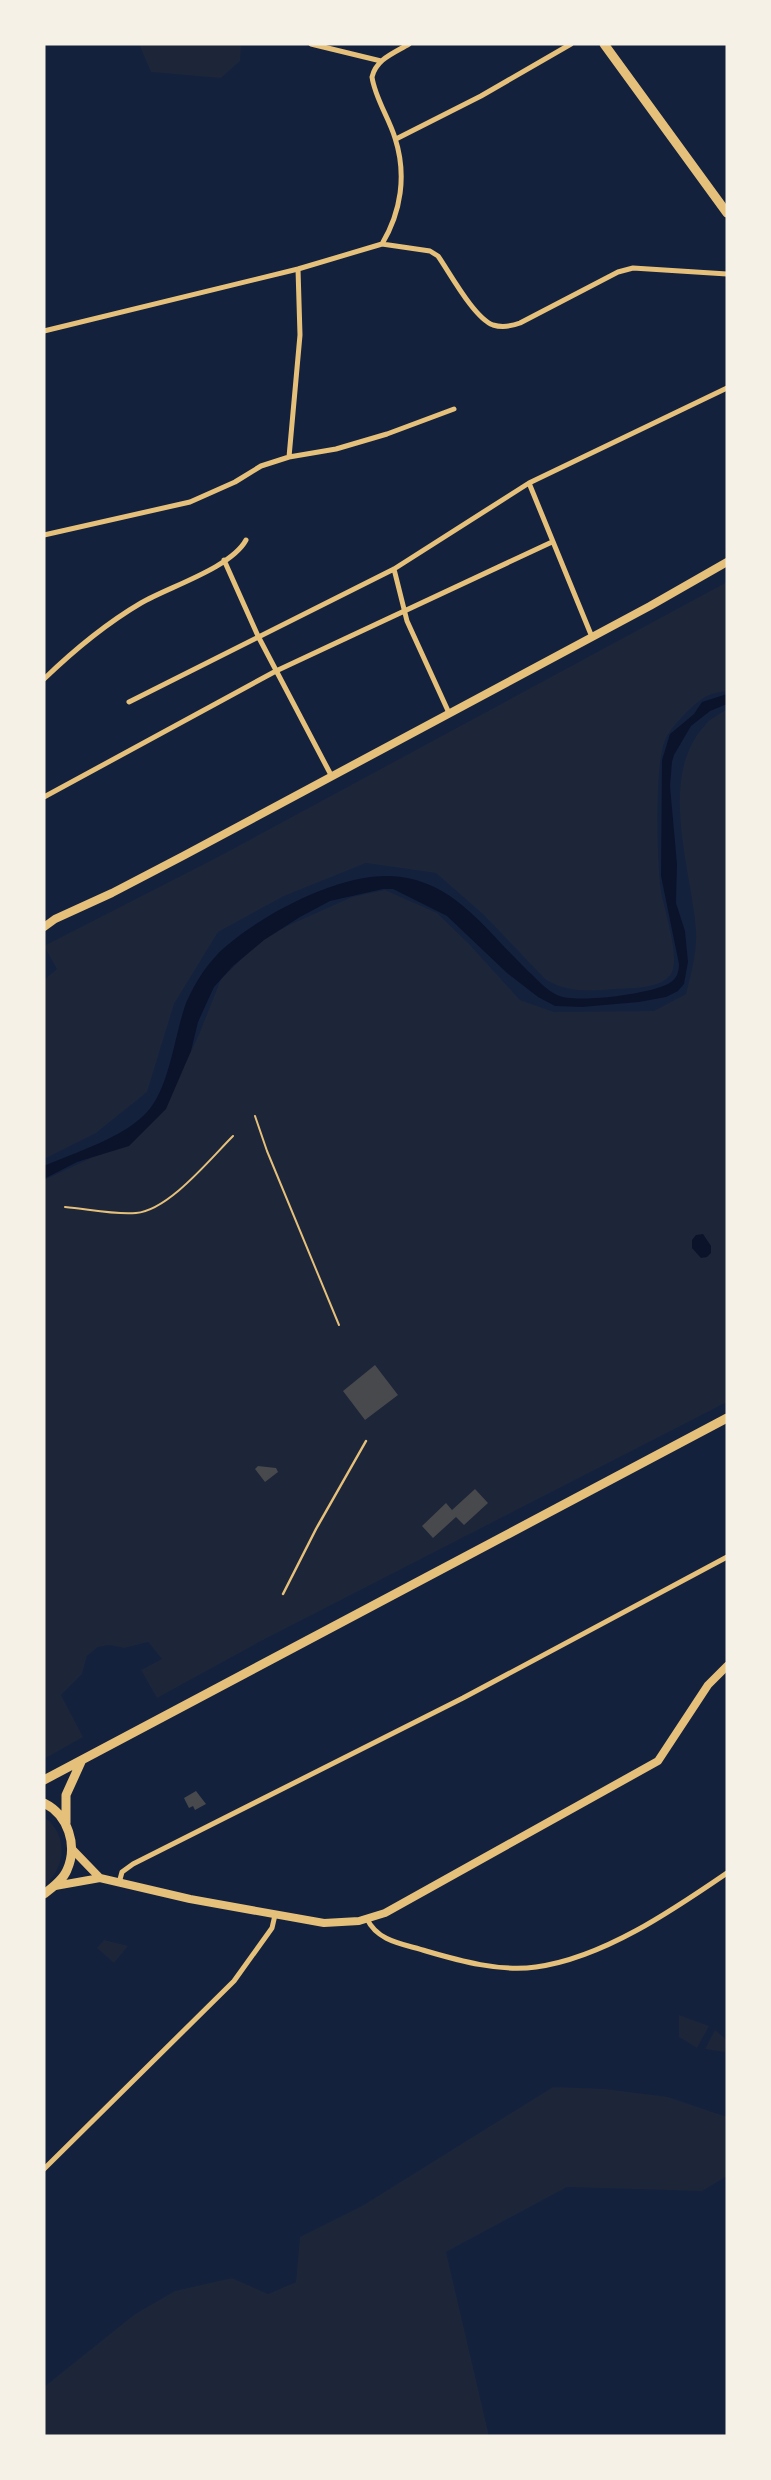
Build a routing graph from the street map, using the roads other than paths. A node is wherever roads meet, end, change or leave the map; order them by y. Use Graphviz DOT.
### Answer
graph roads {
  1 [pos="311,44"];
  2 [pos="409,44"];
  3 [pos="571,44"];
  4 [pos="604,44"];
  5 [pos="380,61"];
  6 [pos="396,139"];
  7 [pos="727,213"];
  8 [pos="382,244"];
  9 [pos="298,269"];
  10 [pos="727,274"];
  11 [pos="44,331"];
  12 [pos="727,388"];
  13 [pos="454,409"];
  14 [pos="289,457"];
  15 [pos="529,483"];
  16 [pos="44,535"];
  17 [pos="246,540"];
  18 [pos="552,542"];
  19 [pos="224,560"];
  20 [pos="727,562"];
  21 [pos="394,569"];
  22 [pos="403,610"];
  23 [pos="258,636"];
  24 [pos="592,637"];
  25 [pos="276,671"];
  26 [pos="44,679"];
  27 [pos="129,702"];
  28 [pos="449,713"];
  29 [pos="331,775"];
  30 [pos="44,797"];
  31 [pos="44,927"];
  32 [pos="727,1419"];
  33 [pos="366,1441"];
  34 [pos="727,1557"];
  35 [pos="283,1594"];
  36 [pos="727,1666"];
  37 [pos="81,1762"];
  38 [pos="44,1780"];
  39 [pos="44,1803"];
  40 [pos="66,1823"];
  41 [pos="72,1849"];
  42 [pos="727,1874"];
  43 [pos="100,1878"];
  44 [pos="119,1883"];
  45 [pos="55,1886"];
  46 [pos="44,1894"];
  47 [pos="275,1915"];
  48 [pos="367,1919"];
  49 [pos="44,2169"];
  1 -- 5 [label="street"];
  2 -- 5 [label="street"];
  3 -- 6 [label="street"];
  4 -- 7 [label="main road"];
  5 -- 6 [label="street"];
  6 -- 8 [label="street"];
  8 -- 9 [label="street"];
  8 -- 10 [label="street"];
  9 -- 11 [label="street"];
  9 -- 14 [label="street"];
  12 -- 15 [label="street"];
  13 -- 14 [label="street"];
  14 -- 16 [label="street"];
  15 -- 18 [label="street"];
  15 -- 21 [label="street"];
  17 -- 19 [label="street"];
  18 -- 22 [label="street"];
  18 -- 24 [label="street"];
  19 -- 23 [label="street"];
  19 -- 26 [label="street"];
  20 -- 24 [label="main road"];
  21 -- 22 [label="street"];
  21 -- 23 [label="street"];
  22 -- 25 [label="street"];
  22 -- 28 [label="street"];
  23 -- 25 [label="street"];
  23 -- 27 [label="street"];
  24 -- 28 [label="main road"];
  25 -- 29 [label="street"];
  25 -- 30 [label="street"];
  28 -- 29 [label="main road"];
  29 -- 31 [label="main road"];
  32 -- 37 [label="main road"];
  33 -- 35 [label="lane"];
  34 -- 44 [label="street"];
  36 -- 48 [label="main road"];
  37 -- 38 [label="main road"];
  37 -- 40 [label="main road"];
  39 -- 40 [label="main road"];
  40 -- 41 [label="main road"];
  41 -- 43 [label="main road"];
  41 -- 45 [label="main road"];
  42 -- 48 [label="street"];
  43 -- 44 [label="main road"];
  43 -- 45 [label="main road"];
  44 -- 47 [label="main road"];
  45 -- 46 [label="main road"];
  47 -- 48 [label="main road"];
  47 -- 49 [label="street"];
}
